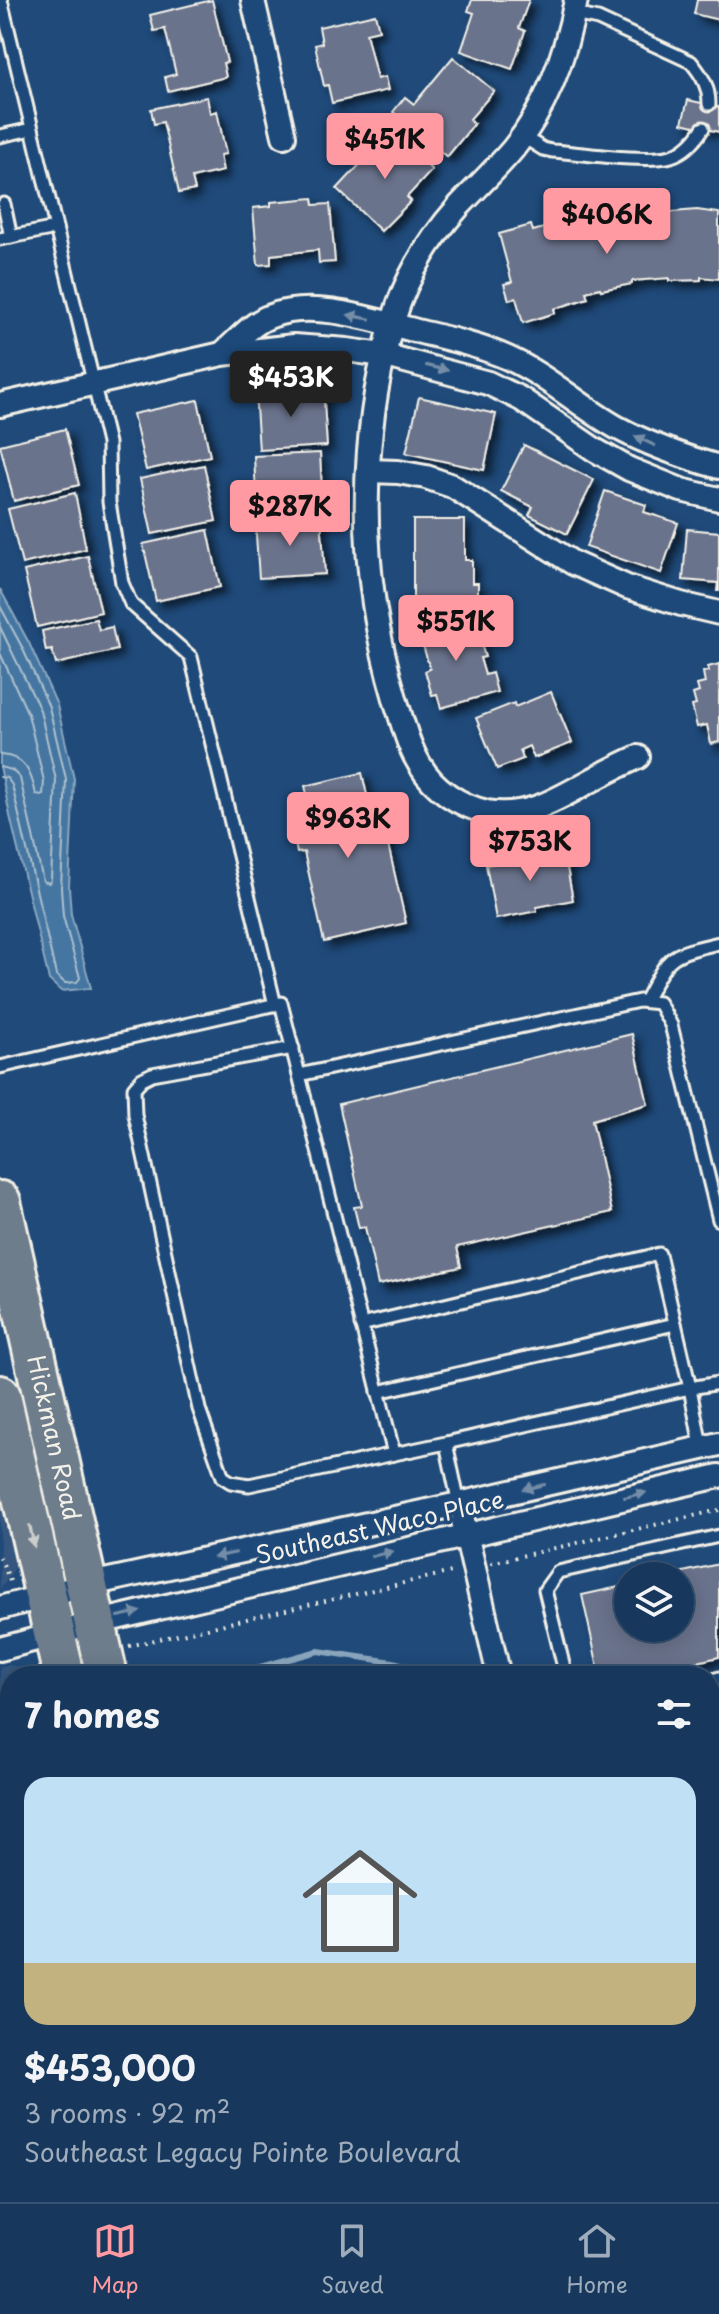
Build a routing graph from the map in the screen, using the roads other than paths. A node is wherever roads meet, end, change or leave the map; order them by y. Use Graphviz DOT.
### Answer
graph roads {
  1 [pos="1,0"];
  2 [pos="253,0"];
  3 [pos="575,7"];
  4 [pos="709,104"];
  5 [pos="703,128"];
  6 [pos="32,129"];
  7 [pos="0,136"];
  8 [pos="284,136"];
  9 [pos="522,136"];
  10 [pos="4,204"];
  11 [pos="56,228"];
  12 [pos="6,238"];
  13 [pos="392,325"];
  14 [pos="222,354"];
  15 [pos="383,355"];
  16 [pos="95,384"];
  17 [pos="0,405"];
  18 [pos="719,467"];
  19 [pos="368,471"];
  20 [pos="719,499"];
  21 [pos="719,613"];
  22 [pos="638,757"];
  23 [pos="719,943"];
  24 [pos="645,1001"];
  25 [pos="275,1005"];
  26 [pos="293,1048"];
  27 [pos="0,1067"];
  28 [pos="299,1075"];
  29 [pos="0,1202"];
  30 [pos="719,1220"];
  31 [pos="675,1324"];
  32 [pos="361,1325"];
  33 [pos="719,1383"];
  34 [pos="690,1388"];
  35 [pos="378,1392"];
  36 [pos="0,1396"];
  37 [pos="446,1443"];
  38 [pos="710,1445"];
  39 [pos="394,1454"];
  40 [pos="719,1476"];
  41 [pos="459,1504"];
  42 [pos="466,1534"];
  43 [pos="719,1536"];
  44 [pos="0,1608"];
  45 [pos="87,1620"];
  46 [pos="54,1635"];
  47 [pos="0,1649"];
  48 [pos="62,1666"];
  49 [pos="497,1666"];
  50 [pos="564,1666"];
  1 -- 6 [label="lane"];
  2 -- 8 [label="street"];
  3 -- 4 [label="lane"];
  3 -- 9 [label="street"];
  5 -- 9 [label="lane"];
  6 -- 7 [label="lane"];
  6 -- 11 [label="lane"];
  9 -- 13 [label="street"];
  10 -- 12 [label="lane"];
  11 -- 12 [label="lane"];
  11 -- 16 [label="lane"];
  13 -- 14 [label="street, one-way"];
  13 -- 15 [label="street"];
  18 -- 13 [label="street, one-way"];
  14 -- 15 [label="street"];
  14 -- 16 [label="street"];
  15 -- 19 [label="street"];
  15 -- 20 [label="street, one-way"];
  16 -- 17 [label="street"];
  16 -- 25 [label="lane"];
  19 -- 21 [label="street"];
  19 -- 22 [label="street"];
  23 -- 24 [label="lane"];
  24 -- 28 [label="lane"];
  24 -- 30 [label="lane"];
  25 -- 26 [label="lane"];
  25 -- 27 [label="lane"];
  26 -- 28 [label="lane"];
  26 -- 39 [label="lane"];
  28 -- 32 [label="lane"];
  29 -- 45 [label="highway, Hickman Road"];
  31 -- 32 [label="lane"];
  31 -- 34 [label="lane"];
  31 -- 35 [label="lane"];
  32 -- 35 [label="lane"];
  33 -- 34 [label="lane"];
  34 -- 37 [label="lane"];
  34 -- 38 [label="lane"];
  35 -- 39 [label="lane"];
  36 -- 45 [label="highway, Hickman Road, one-way"];
  37 -- 39 [label="lane"];
  37 -- 41 [label="lane"];
  38 -- 41 [label="street, Southeast Waco Place, one-way"];
  42 -- 40 [label="street, Southeast Waco Place, one-way"];
  41 -- 42 [label="street"];
  41 -- 45 [label="street, Southeast Waco Place, one-way"];
  45 -- 42 [label="street, Southeast Waco Place, one-way"];
  42 -- 49 [label="street"];
  43 -- 50 [label="lane"];
  44 -- 45 [label="street"];
  45 -- 46 [label="highway, Hickman Road"];
  46 -- 47 [label="street"];
  46 -- 48 [label="highway, Hickman Road"];
}
